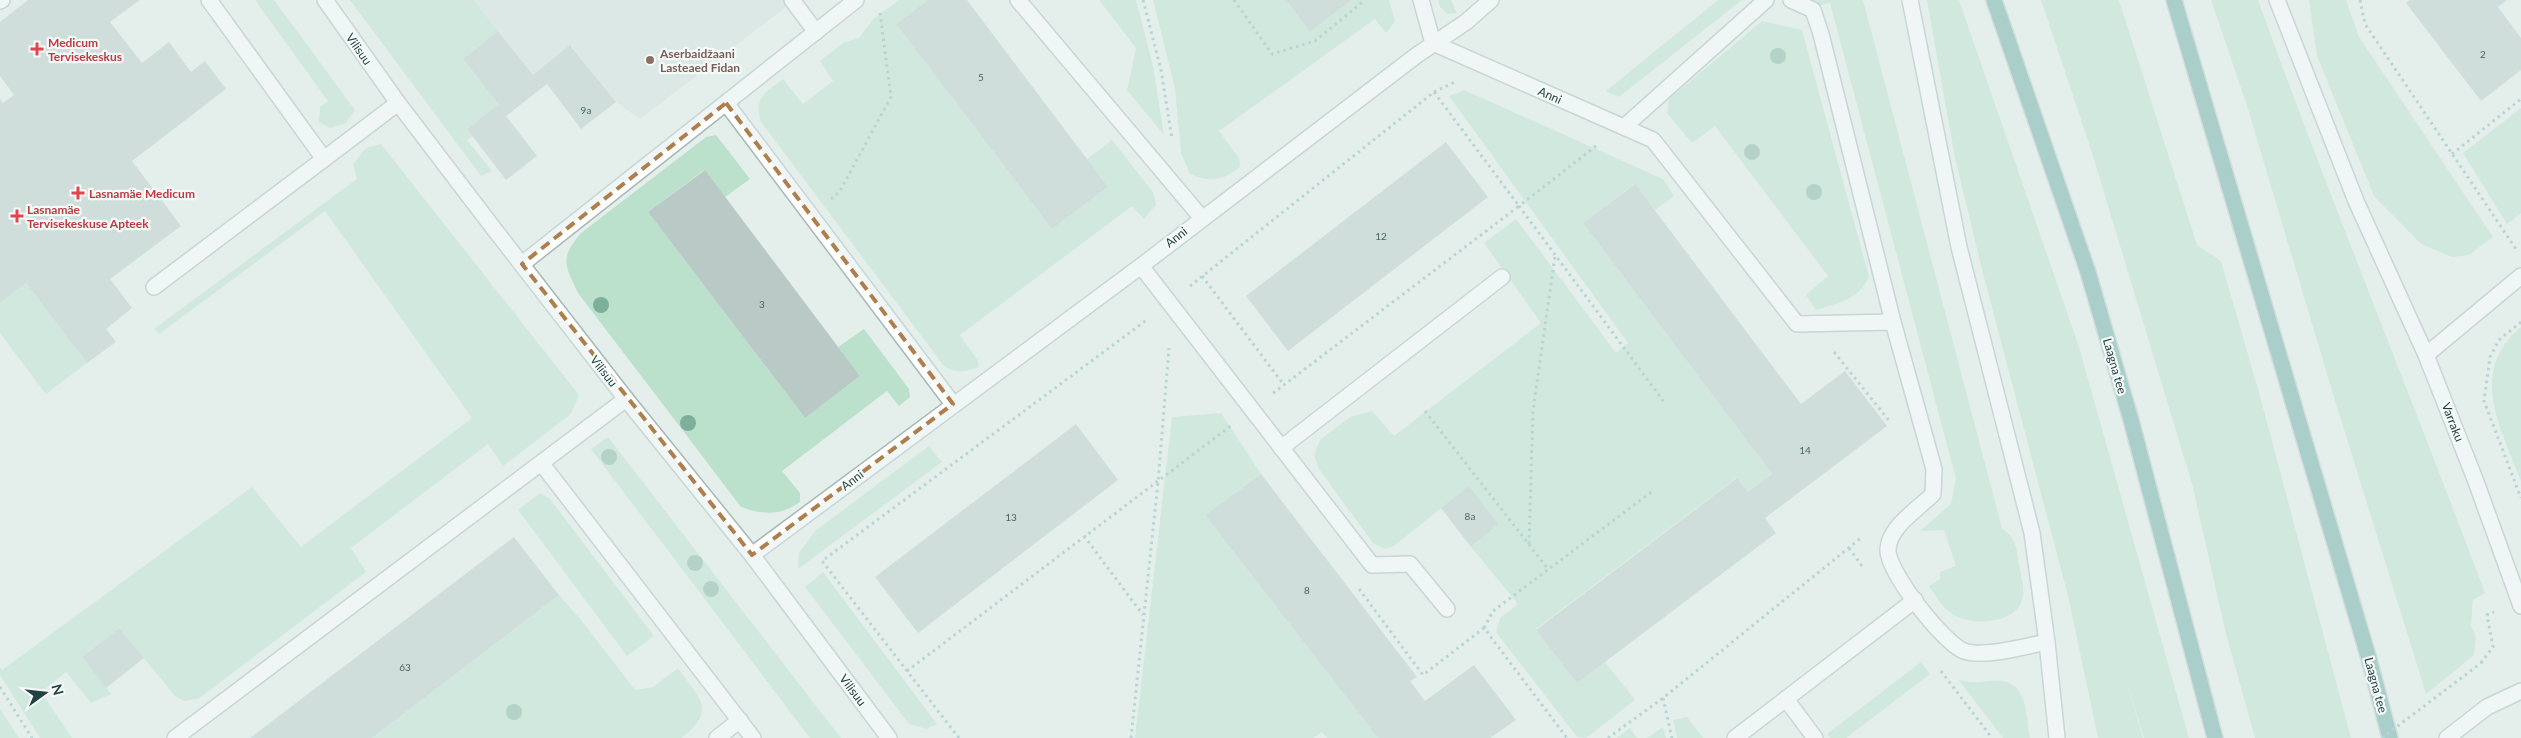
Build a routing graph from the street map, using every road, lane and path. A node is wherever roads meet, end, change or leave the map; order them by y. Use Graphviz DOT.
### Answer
graph roads {
  1 [pos="209,0"];
  2 [pos="325,0"];
  3 [pos="792,0"];
  4 [pos="856,0"];
  5 [pos="1018,0"];
  6 [pos="1143,0"];
  7 [pos="1234,0"];
  8 [pos="1365,0"];
  9 [pos="1421,0"];
  10 [pos="1491,0"];
  11 [pos="1766,0"];
  12 [pos="1791,0"];
  13 [pos="1910,0"];
  14 [pos="1994,0"];
  15 [pos="2174,0"];
  16 [pos="2277,0"];
  17 [pos="2360,0"];
  18 [pos="880,10"];
  19 [pos="816,32"];
  20 [pos="1433,43"];
  21 [pos="2521,99"];
  22 [pos="398,102"];
  23 [pos="726,103"];
  24 [pos="1624,127"];
  25 [pos="1599,144"];
  26 [pos="1173,147"];
  27 [pos="2452,154"];
  28 [pos="324,159"];
  29 [pos="811,216"];
  30 [pos="1202,218"];
  31 [pos="1555,255"];
  32 [pos="2521,256"];
  33 [pos="522,264"];
  34 [pos="1141,266"];
  35 [pos="1202,276"];
  36 [pos="2521,276"];
  37 [pos="1502,277"];
  38 [pos="154,287"];
  39 [pos="1894,322"];
  40 [pos="2521,322"];
  41 [pos="1169,340"];
  42 [pos="2426,355"];
  43 [pos="1284,385"];
  44 [pos="626,399"];
  45 [pos="1664,402"];
  46 [pos="953,404"];
  47 [pos="1425,411"];
  48 [pos="1281,448"];
  49 [pos="542,464"];
  50 [pos="1158,482"];
  51 [pos="1654,490"];
  52 [pos="2521,498"];
  53 [pos="1084,536"];
  54 [pos="1864,536"];
  55 [pos="1529,544"];
  56 [pos="752,555"];
  57 [pos="1548,569"];
  58 [pos="1914,600"];
  59 [pos="2520,603"];
  60 [pos="1447,609"];
  61 [pos="1144,616"];
  62 [pos="1484,628"];
  63 [pos="2047,642"];
  64 [pos="907,671"];
  65 [pos="0,687"];
  66 [pos="2521,691"];
  67 [pos="1663,698"];
  68 [pos="1786,699"];
  69 [pos="740,720"];
  70 [pos="32,738"];
  71 [pos="175,738"];
  72 [pos="717,738"];
  73 [pos="753,738"];
  74 [pos="889,738"];
  75 [pos="1131,738"];
  76 [pos="1608,738"];
  77 [pos="1672,738"];
  78 [pos="1735,738"];
  79 [pos="1815,738"];
  80 [pos="2057,738"];
  81 [pos="2215,738"];
  82 [pos="2382,738"];
  83 [pos="2390,738"];
  84 [pos="2447,738"];
  1 -- 28 [label="street"];
  2 -- 22 [label="street, Vilisuu"];
  3 -- 19 [label="street"];
  4 -- 19 [label="street"];
  5 -- 30 [label="street"];
  6 -- 26 [label="path"];
  7 -- 8 [label="path"];
  9 -- 20 [label="street"];
  10 -- 20 [label="street"];
  11 -- 24 [label="street"];
  12 -- 39 [label="street"];
  13 -- 63 [label="street"];
  14 -- 81 [label="main road, Laagna tee"];
  15 -- 83 [label="main road, Laagna tee"];
  16 -- 42 [label="street, Varraku"];
  17 -- 27 [label="path"];
  18 -- 29 [label="path"];
  19 -- 23 [label="street"];
  20 -- 24 [label="street, Anni"];
  20 -- 30 [label="street, Anni"];
  21 -- 27 [label="path"];
  22 -- 28 [label="street"];
  22 -- 33 [label="street, Vilisuu"];
  23 -- 29 [label="street"];
  23 -- 33 [label="street"];
  24 -- 39 [label="street, Anni"];
  25 -- 31 [label="path"];
  27 -- 32 [label="path"];
  28 -- 38 [label="street"];
  29 -- 46 [label="street"];
  30 -- 34 [label="street, Anni"];
  31 -- 45 [label="path"];
  31 -- 55 [label="path"];
  33 -- 44 [label="street, Vilisuu"];
  34 -- 46 [label="street, Anni"];
  34 -- 48 [label="street"];
  35 -- 43 [label="path"];
  36 -- 42 [label="street"];
  37 -- 48 [label="street"];
  39 -- 58 [label="street"];
  40 -- 52 [label="path"];
  41 -- 50 [label="path"];
  42 -- 59 [label="street, Varraku"];
  44 -- 49 [label="street"];
  44 -- 56 [label="street, Vilisuu"];
  46 -- 56 [label="street, Anni"];
  47 -- 55 [label="path"];
  48 -- 60 [label="street"];
  49 -- 69 [label="street"];
  49 -- 71 [label="street"];
  50 -- 53 [label="path"];
  50 -- 61 [label="path"];
  51 -- 57 [label="path"];
  53 -- 61 [label="path"];
  53 -- 64 [label="path"];
  54 -- 67 [label="path"];
  55 -- 57 [label="path"];
  56 -- 74 [label="street, Vilisuu"];
  57 -- 62 [label="path"];
  58 -- 63 [label="street"];
  58 -- 68 [label="street"];
  59 -- 82 [label="path, bridge"];
  61 -- 75 [label="path"];
  63 -- 80 [label="street"];
  65 -- 70 [label="path"];
  66 -- 84 [label="street"];
  67 -- 76 [label="path"];
  67 -- 77 [label="path"];
  68 -- 78 [label="street"];
  68 -- 79 [label="street"];
  69 -- 72 [label="street"];
  69 -- 73 [label="street"];
}
